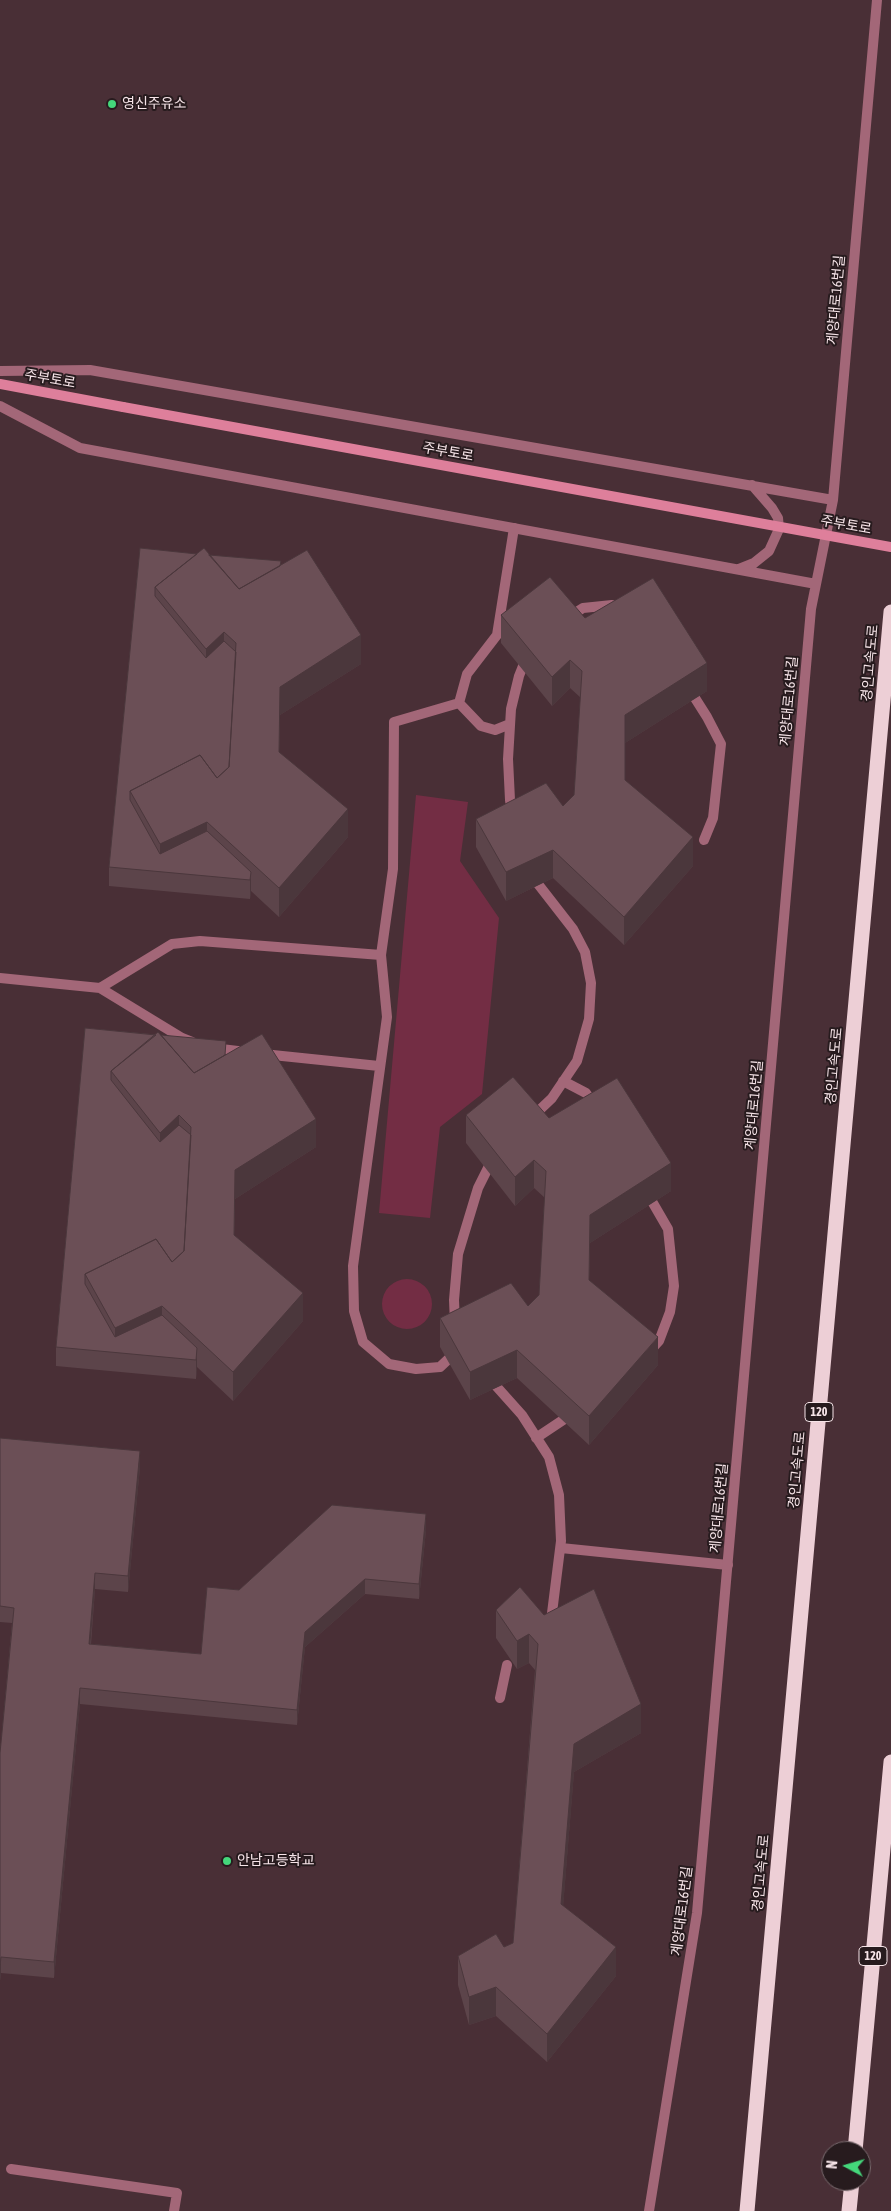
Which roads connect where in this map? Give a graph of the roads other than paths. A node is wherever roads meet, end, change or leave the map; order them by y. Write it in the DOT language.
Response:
graph roads {
  1 [pos="876,0"];
  2 [pos="0,371"];
  3 [pos="0,384"];
  4 [pos="0,406"];
  5 [pos="752,486"];
  6 [pos="833,500"];
  7 [pos="514,528"];
  8 [pos="891,547"];
  9 [pos="738,569"];
  10 [pos="816,584"];
  11 [pos="628,610"];
  12 [pos="891,612"];
  13 [pos="558,623"];
  14 [pos="522,646"];
  15 [pos="680,676"];
  16 [pos="459,702"];
  17 [pos="510,724"];
  18 [pos="514,826"];
  19 [pos="704,840"];
  20 [pos="528,868"];
  21 [pos="381,955"];
  22 [pos="0,978"];
  23 [pos="100,988"];
  24 [pos="379,1066"];
  25 [pos="563,1081"];
  26 [pos="600,1114"];
  27 [pos="525,1123"];
  28 [pos="498,1148"];
  29 [pos="639,1178"];
  30 [pos="639,1363"];
  31 [pos="484,1372"];
  32 [pos="576,1410"];
  33 [pos="536,1438"];
  34 [pos="561,1548"];
  35 [pos="728,1564"];
  36 [pos="552,1613"];
  37 [pos="507,1665"];
  38 [pos="500,1698"];
  39 [pos="891,1762"];
  40 [pos="856,2141"];
  41 [pos="11,2169"];
  42 [pos="851,2191"];
  43 [pos="174,2211"];
  44 [pos="649,2211"];
  45 [pos="747,2211"];
  46 [pos="849,2211"];
  1 -- 6 [label="street, 계양대로16번길"];
  2 -- 5 [label="street"];
  3 -- 8 [label="main road, 주부토로, bridge"];
  4 -- 7 [label="street"];
  5 -- 6 [label="street"];
  5 -- 9 [label="street"];
  6 -- 10 [label="street, 계양대로16번길"];
  7 -- 9 [label="street"];
  7 -- 16 [label="street"];
  9 -- 10 [label="street"];
  10 -- 35 [label="street, 계양대로16번길"];
  11 -- 13 [label="street"];
  12 -- 45 [label="highway, 경인고속도로 / 120"];
  14 -- 17 [label="street"];
  15 -- 19 [label="street"];
  16 -- 17 [label="street"];
  16 -- 21 [label="street"];
  17 -- 18 [label="street"];
  20 -- 25 [label="street"];
  21 -- 23 [label="street"];
  21 -- 24 [label="street"];
  22 -- 23 [label="street"];
  23 -- 24 [label="street"];
  24 -- 28 [label="street"];
  25 -- 26 [label="street"];
  25 -- 27 [label="street"];
  29 -- 30 [label="street"];
  31 -- 33 [label="street"];
  32 -- 33 [label="street"];
  33 -- 34 [label="street"];
  34 -- 35 [label="street"];
  34 -- 36 [label="street"];
  35 -- 44 [label="street, 계양대로16번길"];
  37 -- 38 [label="street"];
  39 -- 40 [label="highway, 120"];
  41 -- 43 [label="street"];
  42 -- 46 [label="highway"];
}
